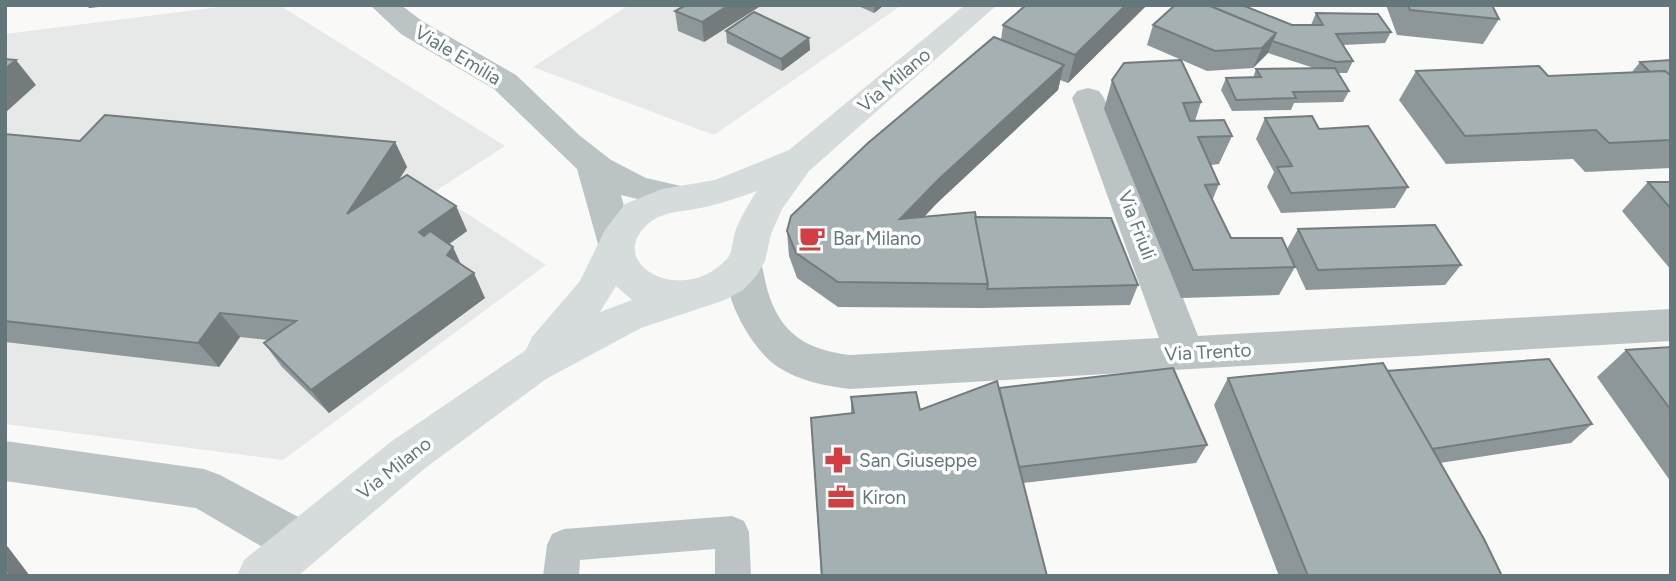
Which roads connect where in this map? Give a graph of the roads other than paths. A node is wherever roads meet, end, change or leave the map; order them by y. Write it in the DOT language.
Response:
graph roads {
  1 [pos="384,5"];
  2 [pos="983,5"];
  3 [pos="1088,98"];
  4 [pos="805,154"];
  5 [pos="592,164"];
  6 [pos="688,197"];
  7 [pos="616,244"];
  8 [pos="748,250"];
  9 [pos="688,296"];
  10 [pos="762,324"];
  11 [pos="1671,325"];
  12 [pos="1185,353"];
  13 [pos="531,367"];
  14 [pos="5,461"];
  15 [pos="300,543"];
  16 [pos="261,576"];
  17 [pos="561,576"];
  18 [pos="733,576"];
  1 -- 5 [label="street, Viale Emilia"];
  2 -- 4 [label="main road, Via Milano"];
  3 -- 12 [label="street, Via Friuli"];
  4 -- 6 [label="main road, Via Milano"];
  4 -- 8 [label="main road, Via Milano"];
  5 -- 6 [label="street, Viale Emilia"];
  5 -- 7 [label="street, Viale Emilia"];
  6 -- 7 [label="main road, Via Milano"];
  6 -- 8 [label="main road"];
  7 -- 9 [label="main road, Via Milano"];
  7 -- 13 [label="main road, Via Milano"];
  8 -- 9 [label="main road, Via Milano"];
  8 -- 10 [label="street, Via Trento"];
  9 -- 10 [label="street, Via Trento"];
  9 -- 13 [label="main road, Via Milano"];
  10 -- 12 [label="street, Via Trento"];
  11 -- 12 [label="street, Via Trento"];
  13 -- 15 [label="main road, Via Milano"];
  14 -- 15 [label="street"];
  15 -- 16 [label="main road, Via Milano"];
  17 -- 18 [label="lane"];
}
